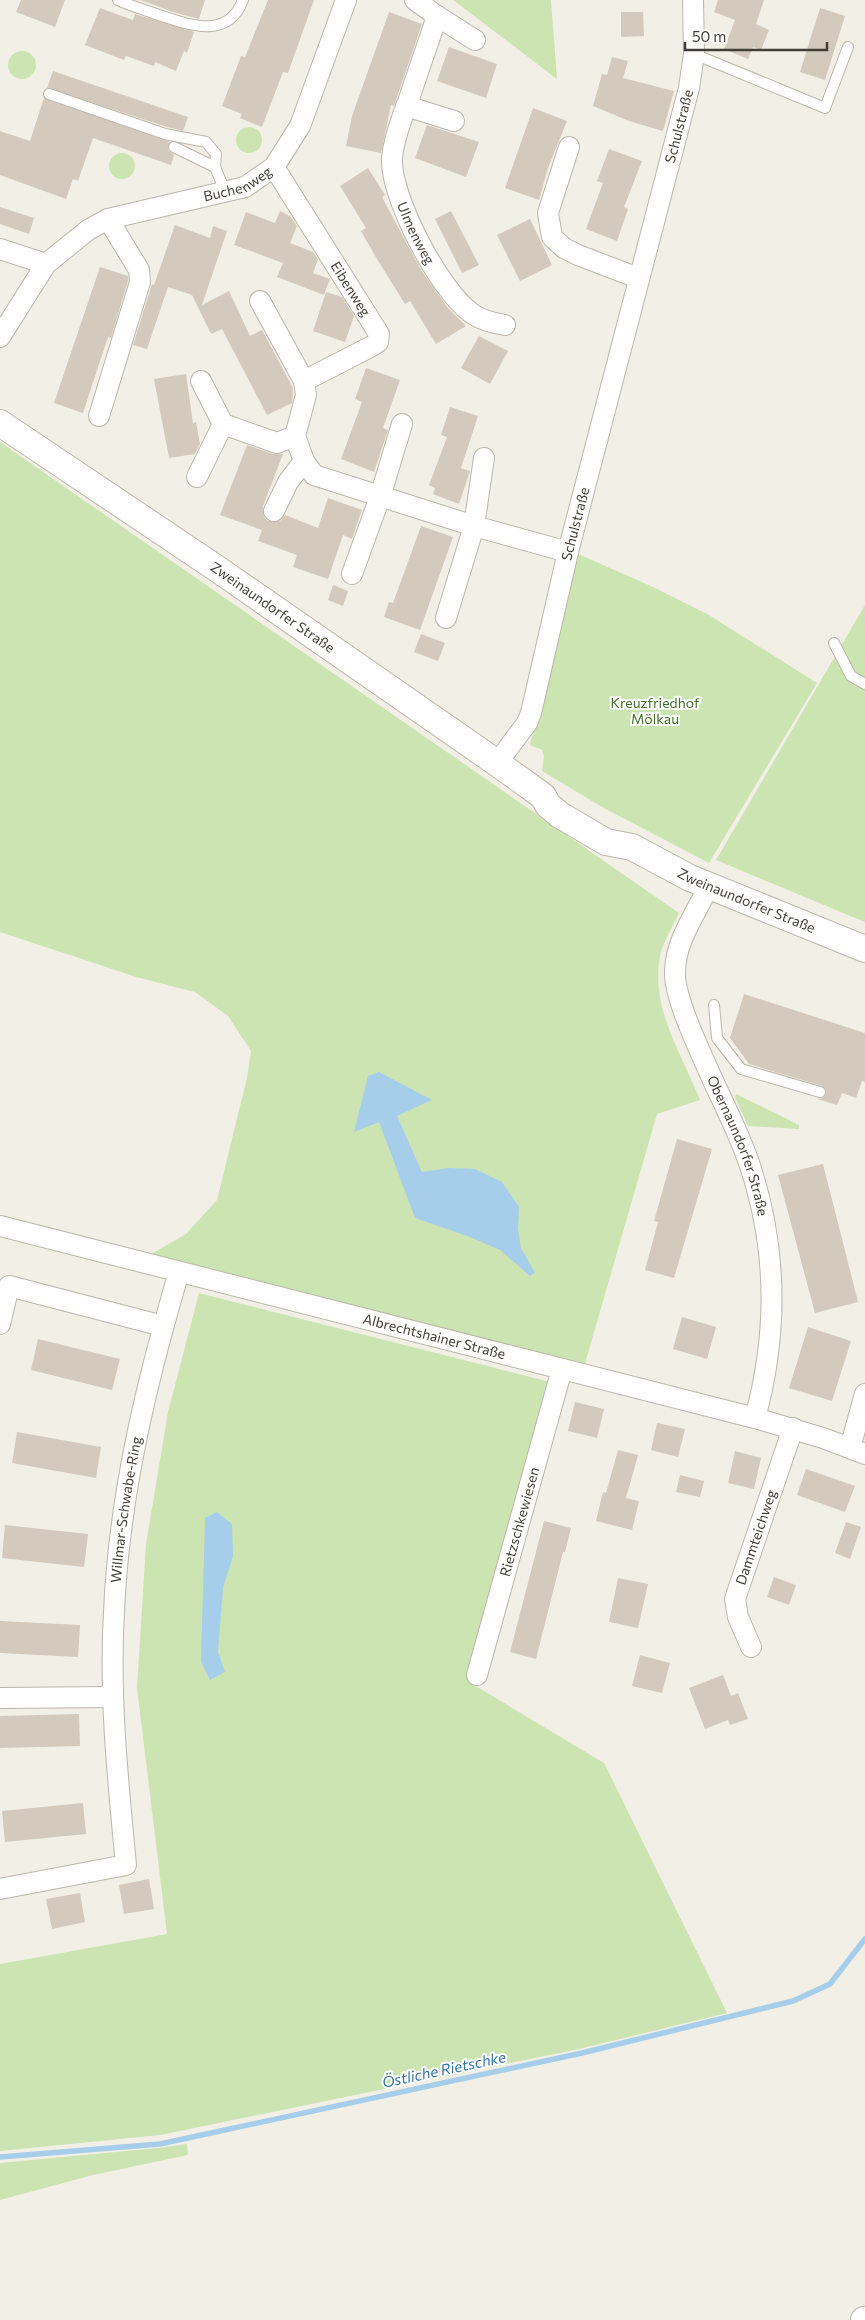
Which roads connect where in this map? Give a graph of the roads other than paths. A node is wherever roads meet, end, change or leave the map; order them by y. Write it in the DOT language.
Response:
graph roads {
  1 [pos="118,0"];
  2 [pos="243,0"];
  3 [pos="346,0"];
  4 [pos="415,0"];
  5 [pos="693,0"];
  6 [pos="437,16"];
  7 [pos="475,40"];
  8 [pos="848,47"];
  9 [pos="694,54"];
  10 [pos="49,94"];
  11 [pos="406,106"];
  12 [pos="454,121"];
  13 [pos="174,147"];
  14 [pos="569,147"];
  15 [pos="214,167"];
  16 [pos="274,167"];
  17 [pos="225,191"];
  18 [pos="108,219"];
  19 [pos="0,249"];
  20 [pos="46,264"];
  21 [pos="638,278"];
  22 [pos="260,301"];
  23 [pos="506,325"];
  24 [pos="0,337"];
  25 [pos="201,381"];
  26 [pos="304,381"];
  27 [pos="99,416"];
  28 [pos="0,423"];
  29 [pos="223,424"];
  30 [pos="402,424"];
  31 [pos="295,436"];
  32 [pos="484,458"];
  33 [pos="304,461"];
  34 [pos="198,477"];
  35 [pos="380,497"];
  36 [pos="274,511"];
  37 [pos="474,526"];
  38 [pos="568,552"];
  39 [pos="352,574"];
  40 [pos="446,618"];
  41 [pos="834,643"];
  42 [pos="865,684"];
  43 [pos="497,763"];
  44 [pos="710,886"];
  45 [pos="865,949"];
  46 [pos="714,1005"];
  47 [pos="820,1092"];
  48 [pos="0,1226"];
  49 [pos="179,1272"];
  50 [pos="0,1324"];
  51 [pos="163,1326"];
  52 [pos="562,1369"];
  53 [pos="865,1394"];
  54 [pos="754,1418"];
  55 [pos="793,1428"];
  56 [pos="858,1451"];
  57 [pos="751,1647"];
  58 [pos="477,1675"];
  59 [pos="113,1697"];
  60 [pos="0,1698"];
  61 [pos="0,1890"];
  1 -- 2 [label="lane"];
  3 -- 16 [label="street, Buchenweg"];
  4 -- 6 [label="street"];
  5 -- 9 [label="street, Schulstraße"];
  6 -- 7 [label="street"];
  6 -- 11 [label="street, Ulmenweg"];
  8 -- 9 [label="lane"];
  9 -- 21 [label="street, Schulstraße"];
  10 -- 15 [label="lane"];
  11 -- 12 [label="street"];
  11 -- 23 [label="street, Ulmenweg"];
  13 -- 15 [label="lane"];
  14 -- 21 [label="street"];
  15 -- 17 [label="lane"];
  16 -- 17 [label="street, Buchenweg"];
  16 -- 26 [label="street, Eibenweg"];
  17 -- 18 [label="street, Buchenweg"];
  18 -- 20 [label="street, Buchenweg"];
  18 -- 27 [label="street"];
  19 -- 20 [label="street"];
  20 -- 24 [label="street, Buchenweg"];
  21 -- 38 [label="street, Schulstraße"];
  22 -- 26 [label="street"];
  25 -- 29 [label="street"];
  26 -- 31 [label="street"];
  28 -- 43 [label="street, Zweinaundorfer Straße"];
  29 -- 31 [label="street"];
  29 -- 34 [label="street"];
  30 -- 35 [label="street"];
  31 -- 33 [label="street"];
  32 -- 37 [label="street"];
  33 -- 35 [label="street"];
  33 -- 36 [label="street"];
  35 -- 37 [label="street"];
  35 -- 39 [label="street"];
  37 -- 38 [label="street"];
  37 -- 40 [label="street"];
  38 -- 43 [label="street, Schulstraße"];
  41 -- 42 [label="lane"];
  43 -- 44 [label="street, Zweinaundorfer Straße"];
  44 -- 45 [label="street, Zweinaundorfer Straße"];
  44 -- 54 [label="street, Obernaundorfer Straße"];
  46 -- 47 [label="lane"];
  48 -- 49 [label="street, Albrechtshainer Straße"];
  49 -- 51 [label="street, Willmar-Schwabe-Ring"];
  49 -- 52 [label="street, Albrechtshainer Straße"];
  50 -- 51 [label="street"];
  51 -- 59 [label="street, Willmar-Schwabe-Ring"];
  52 -- 54 [label="street, Albrechtshainer Straße"];
  52 -- 58 [label="street, Rietzschkewiesen"];
  53 -- 56 [label="street"];
  54 -- 55 [label="street, Albrechtshainer Straße"];
  55 -- 56 [label="street, Albrechtshainer Straße"];
  55 -- 57 [label="street, Dammteichweg"];
  59 -- 60 [label="street"];
  59 -- 61 [label="street, Willmar-Schwabe-Ring"];
}
